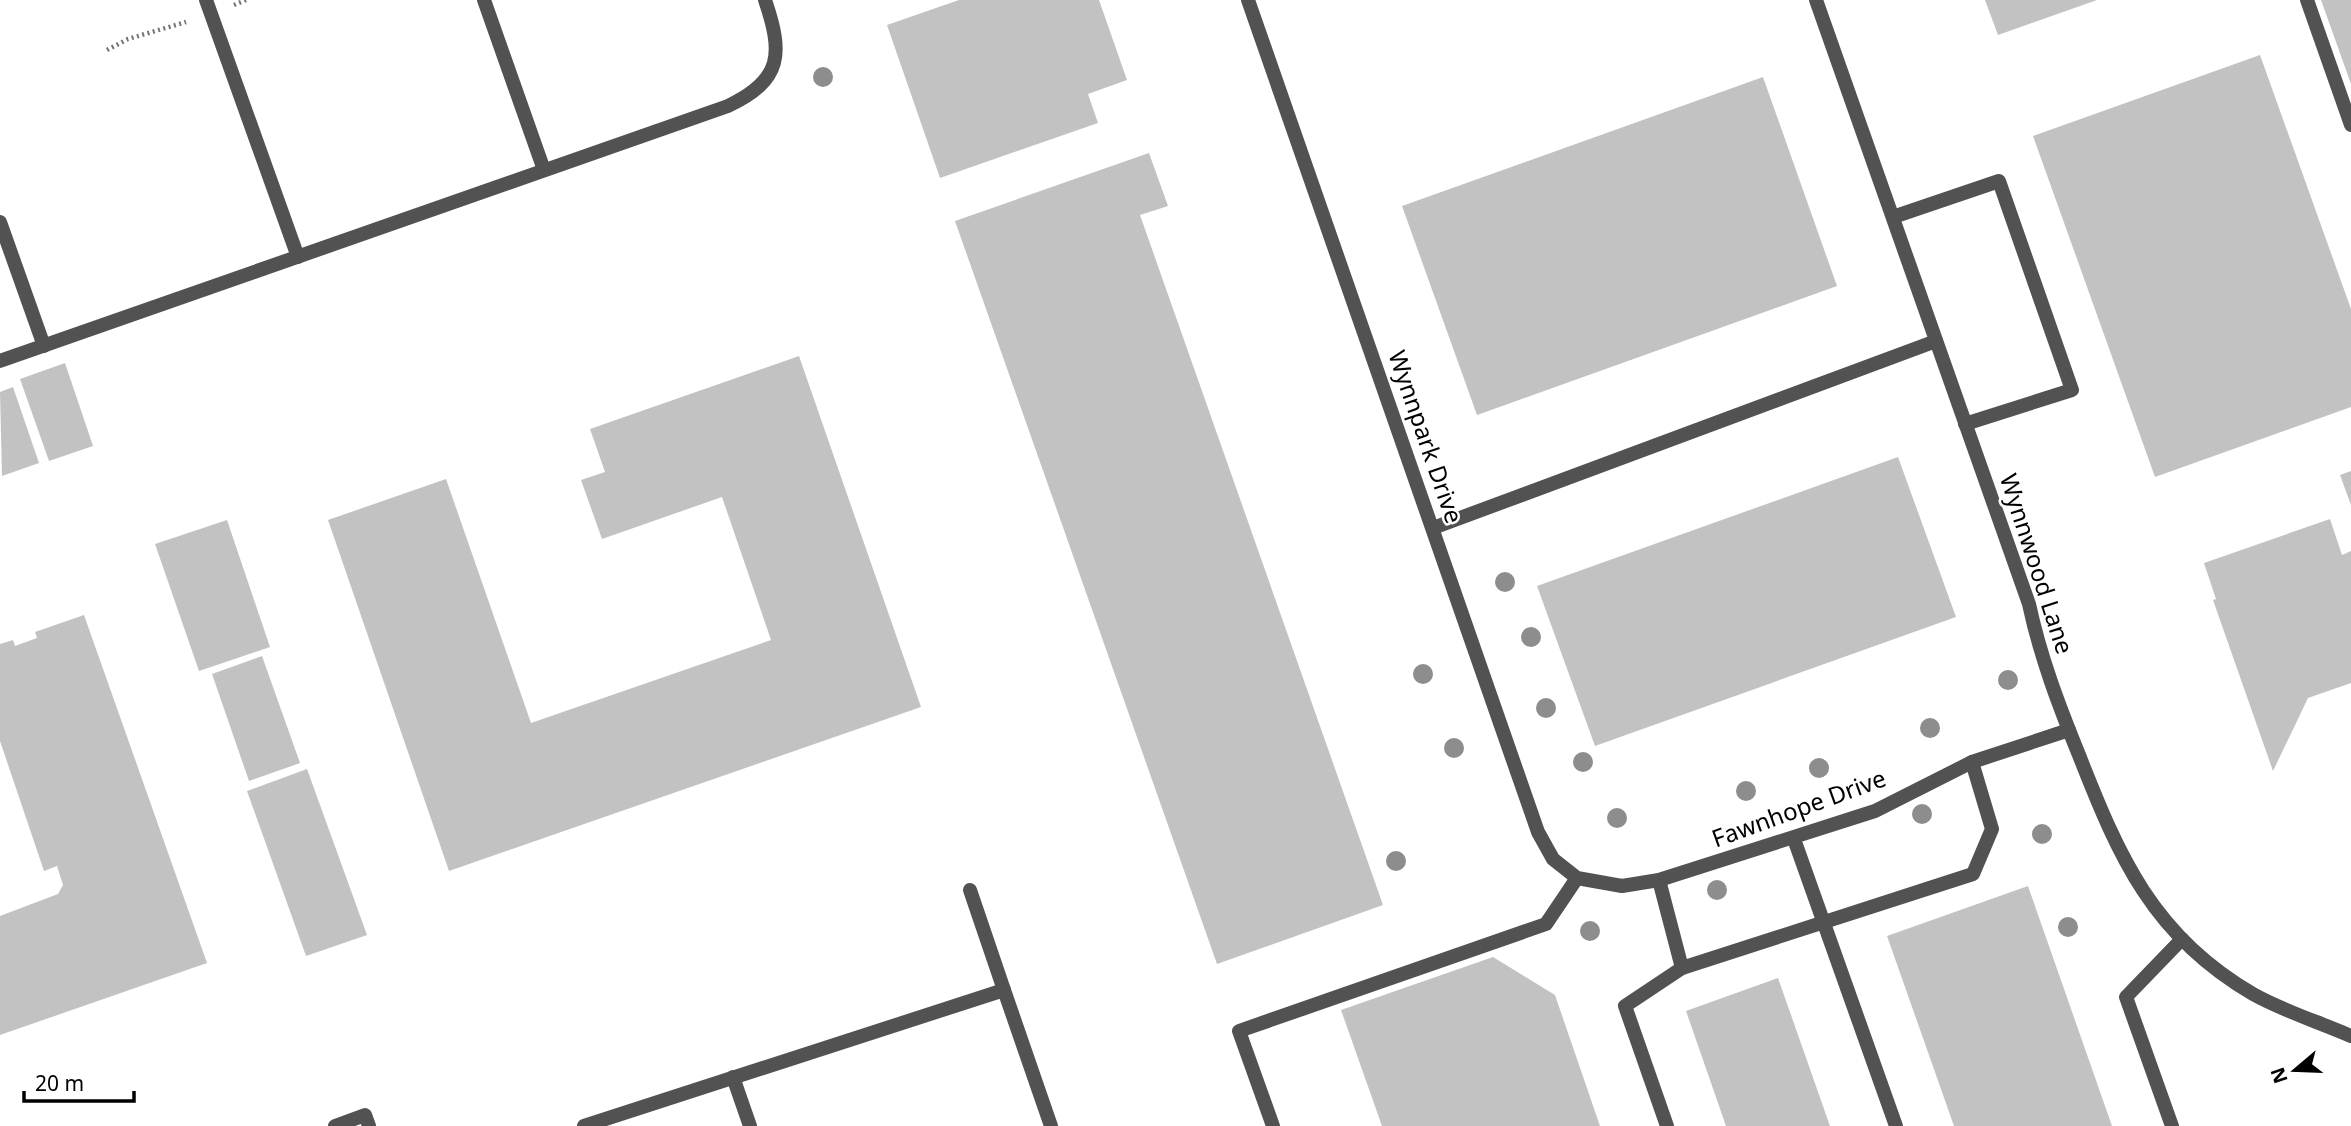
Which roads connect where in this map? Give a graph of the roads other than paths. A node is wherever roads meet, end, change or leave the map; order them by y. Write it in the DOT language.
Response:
graph roads {
  1 [pos="206,0"];
  2 [pos="484,0"];
  3 [pos="765,0"];
  4 [pos="1248,0"];
  5 [pos="1816,0"];
  6 [pos="2307,0"];
  7 [pos="2351,125"];
  8 [pos="544,170"];
  9 [pos="1893,217"];
  10 [pos="0,222"];
  11 [pos="298,257"];
  12 [pos="1936,341"];
  13 [pos="44,346"];
  14 [pos="0,361"];
  15 [pos="1965,424"];
  16 [pos="1433,527"];
  17 [pos="2069,730"];
  18 [pos="1972,762"];
  19 [pos="1794,839"];
  20 [pos="1577,878"];
  21 [pos="1660,880"];
  22 [pos="970,890"];
  23 [pos="1824,924"];
  24 [pos="2182,939"];
  25 [pos="1682,968"];
  26 [pos="1004,990"];
  27 [pos="2351,1036"];
  28 [pos="733,1077"];
  29 [pos="335,1126"];
  30 [pos="369,1126"];
  31 [pos="584,1126"];
  32 [pos="750,1126"];
  33 [pos="1051,1126"];
  34 [pos="1273,1126"];
  35 [pos="1667,1126"];
  36 [pos="1896,1126"];
  37 [pos="2172,1126"];
  1 -- 11 [label="street"];
  2 -- 8 [label="street"];
  3 -- 8 [label="street"];
  4 -- 16 [label="street, Wynnpark Drive"];
  5 -- 9 [label="street, Wynnwood Lane"];
  6 -- 7 [label="street"];
  8 -- 11 [label="street"];
  9 -- 12 [label="street, Wynnwood Lane"];
  9 -- 15 [label="street"];
  10 -- 13 [label="street"];
  11 -- 13 [label="street"];
  12 -- 15 [label="street, Wynnwood Lane"];
  12 -- 16 [label="street"];
  13 -- 14 [label="street"];
  15 -- 17 [label="street, Wynnwood Lane"];
  16 -- 20 [label="street, Wynnpark Drive"];
  17 -- 18 [label="street, Fawnhope Drive"];
  17 -- 24 [label="street, Wynnwood Lane"];
  18 -- 19 [label="street, Fawnhope Drive"];
  18 -- 23 [label="street"];
  19 -- 21 [label="street, Fawnhope Drive"];
  19 -- 23 [label="street"];
  20 -- 21 [label="street, Fawnhope Drive"];
  20 -- 34 [label="street"];
  21 -- 25 [label="street"];
  22 -- 26 [label="street"];
  23 -- 25 [label="street"];
  23 -- 36 [label="street"];
  24 -- 27 [label="street, Wynnwood Lane"];
  24 -- 37 [label="street"];
  25 -- 35 [label="street"];
  26 -- 28 [label="street"];
  26 -- 33 [label="street"];
  28 -- 31 [label="street"];
  28 -- 32 [label="street"];
  29 -- 30 [label="street"];
}
